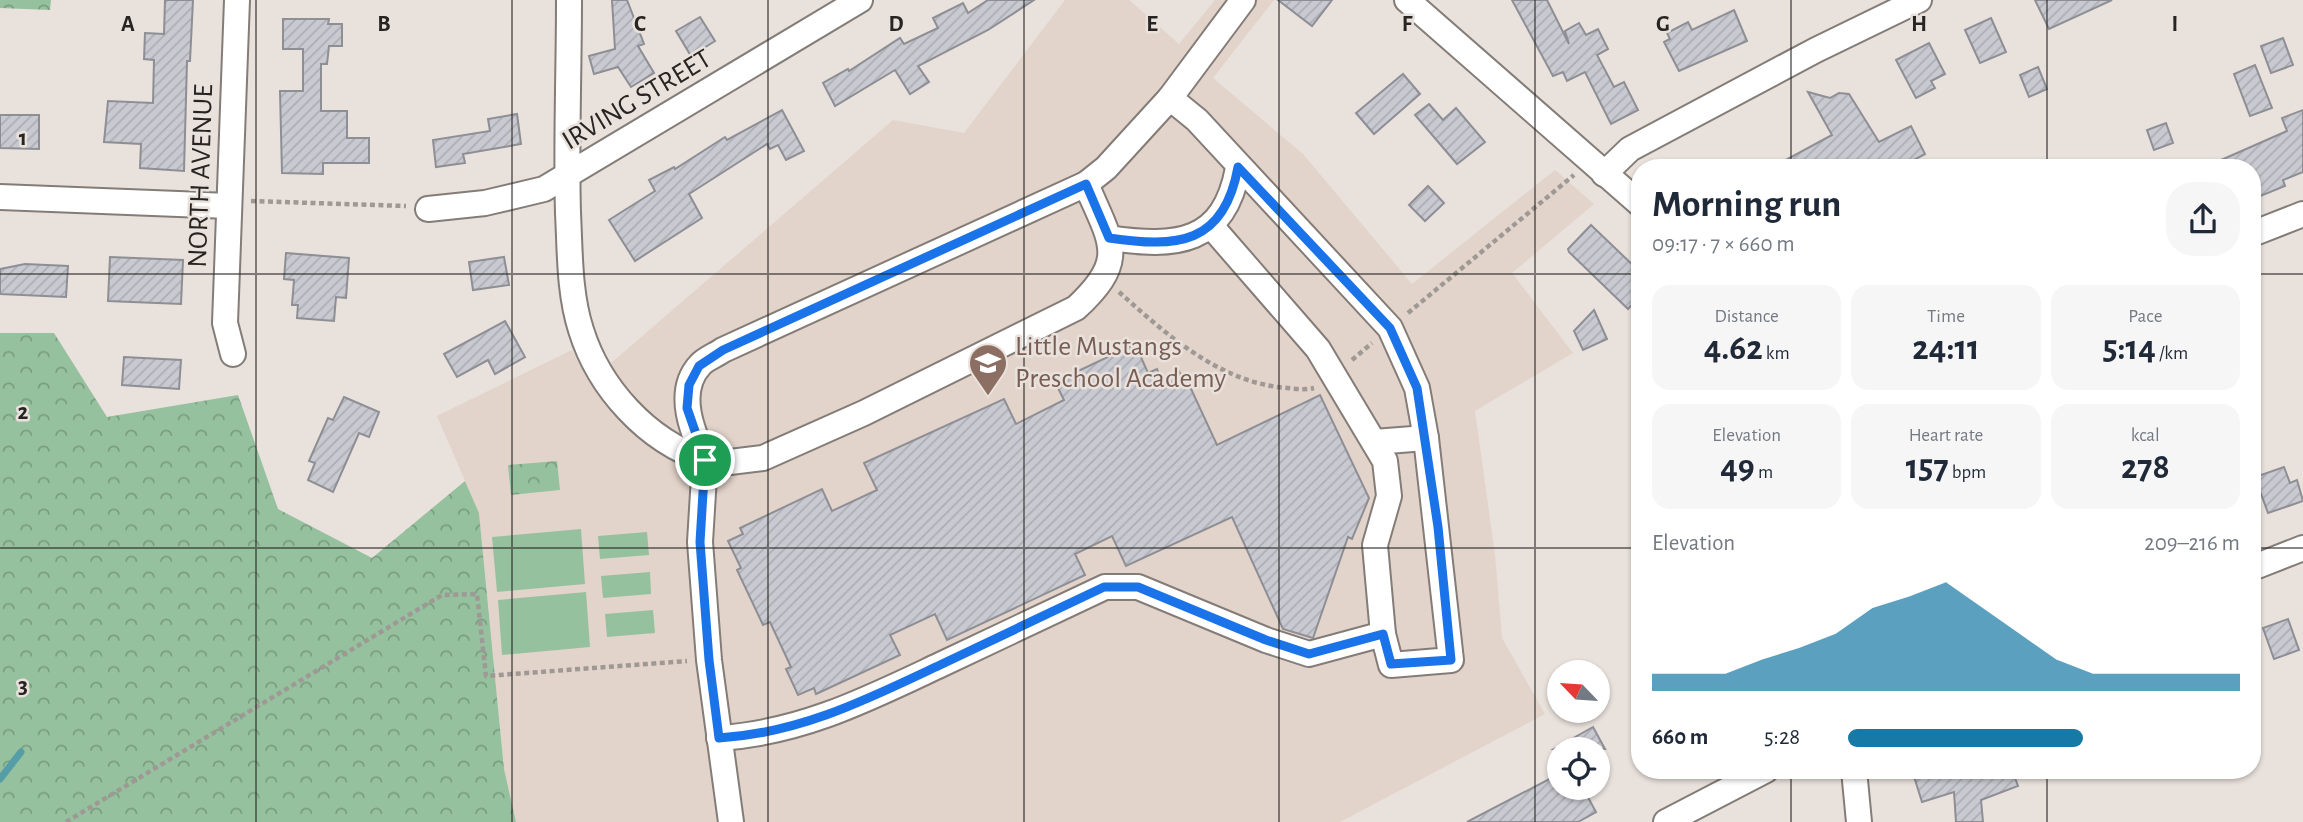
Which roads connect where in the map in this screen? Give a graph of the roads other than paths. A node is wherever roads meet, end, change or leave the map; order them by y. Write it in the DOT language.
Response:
graph roads {
  1 [pos="237,0"];
  2 [pos="569,0"];
  3 [pos="860,0"];
  4 [pos="1244,0"];
  5 [pos="1407,0"];
  6 [pos="1919,0"];
  7 [pos="1170,98"];
  8 [pos="1238,167"];
  9 [pos="1604,174"];
  10 [pos="567,176"];
  11 [pos="1086,184"];
  12 [pos="1631,196"];
  13 [pos="0,197"];
  14 [pos="229,206"];
  15 [pos="428,209"];
  16 [pos="2303,214"];
  17 [pos="1212,227"];
  18 [pos="2261,230"];
  19 [pos="1109,238"];
  20 [pos="233,354"];
  21 [pos="1426,438"];
  22 [pos="1374,442"];
  23 [pos="705,460"];
  24 [pos="2303,548"];
  25 [pos="2261,564"];
  26 [pos="1383,634"];
  27 [pos="719,738"];
  28 [pos="1749,779"];
  29 [pos="1855,779"];
  30 [pos="731,822"];
  31 [pos="1666,822"];
  32 [pos="1859,822"];
  1 -- 14 [label="street, NORTH AVENUE"];
  2 -- 10 [label="street"];
  3 -- 10 [label="street, IRVING STREET"];
  4 -- 7 [label="street"];
  5 -- 9 [label="street"];
  6 -- 9 [label="street"];
  7 -- 8 [label="street"];
  7 -- 11 [label="street"];
  8 -- 17 [label="street"];
  8 -- 21 [label="street"];
  9 -- 12 [label="street"];
  10 -- 15 [label="street, IRVING STREET"];
  10 -- 23 [label="street"];
  11 -- 19 [label="street"];
  11 -- 23 [label="street"];
  13 -- 14 [label="street"];
  14 -- 20 [label="street, NORTH AVENUE"];
  16 -- 18 [label="street"];
  17 -- 19 [label="street"];
  17 -- 22 [label="street"];
  19 -- 23 [label="street"];
  21 -- 22 [label="street"];
  21 -- 26 [label="street"];
  22 -- 26 [label="street"];
  23 -- 27 [label="street"];
  24 -- 25 [label="street"];
  26 -- 27 [label="street"];
  27 -- 30 [label="street"];
  28 -- 31 [label="street"];
  29 -- 32 [label="street"];
}
